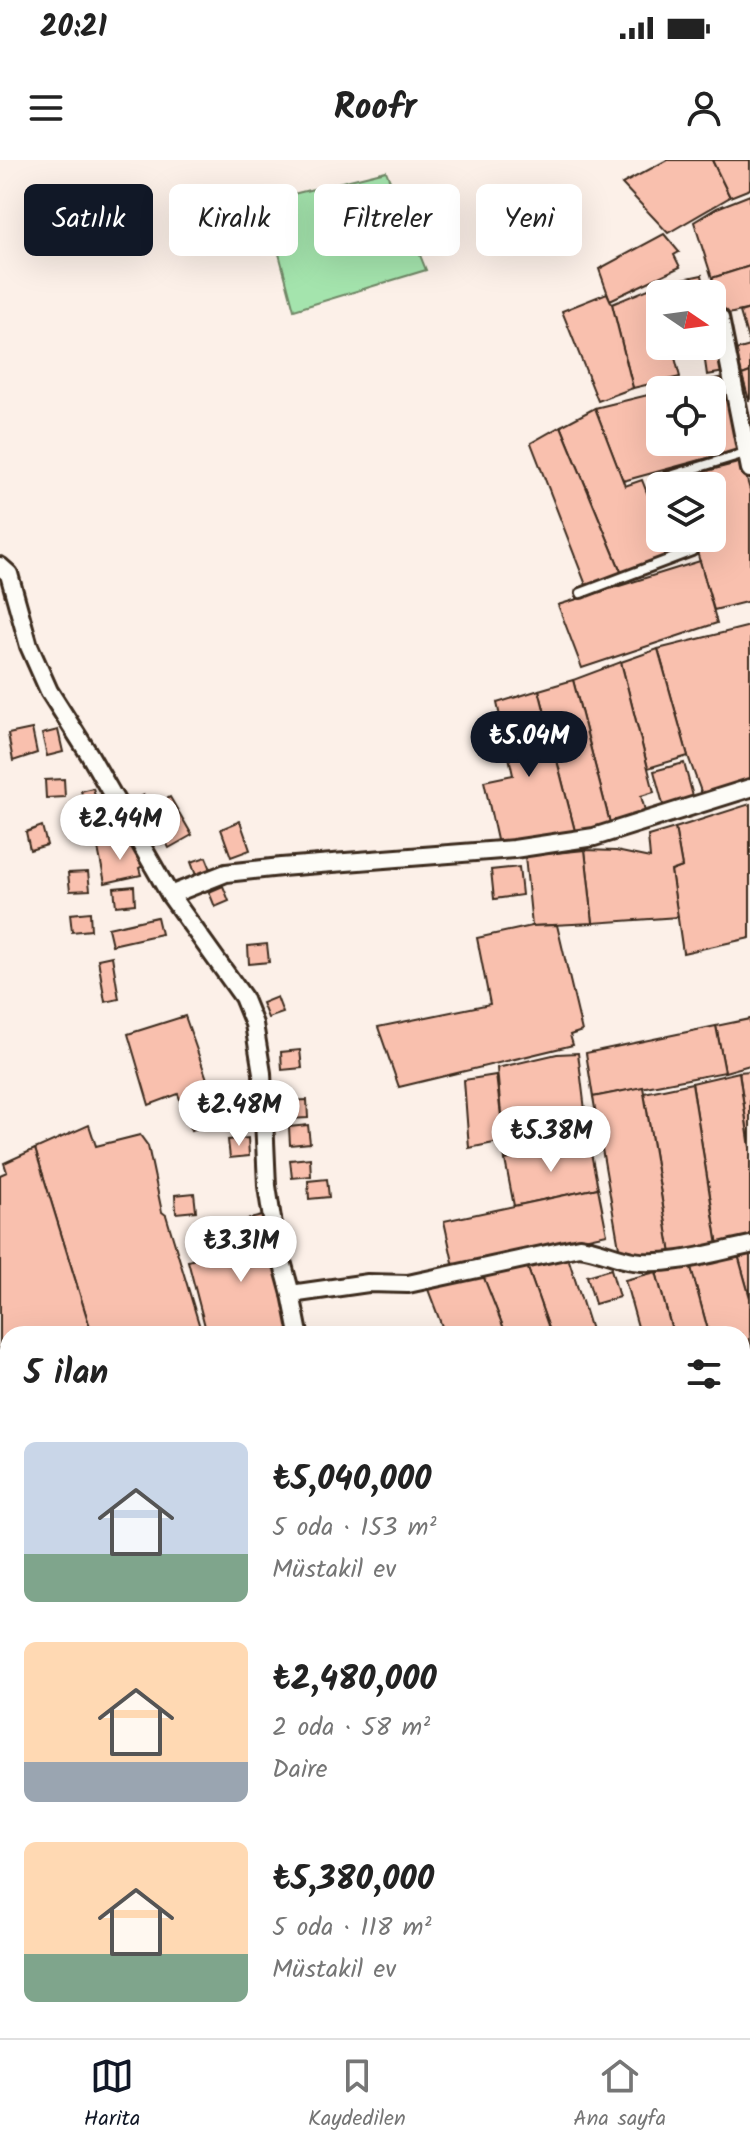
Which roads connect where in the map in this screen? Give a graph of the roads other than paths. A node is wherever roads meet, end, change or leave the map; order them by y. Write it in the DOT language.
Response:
graph roads {
  1 [pos="726,349"];
  2 [pos="748,461"];
  3 [pos="692,472"];
  4 [pos="689,552"];
  5 [pos="0,566"];
  6 [pos="581,593"];
  7 [pos="750,788"];
  8 [pos="170,895"];
  9 [pos="750,1245"];
  10 [pos="291,1294"];
  11 [pos="297,1326"];
  1 -- 2 [label="street"];
  2 -- 3 [label="lane"];
  4 -- 6 [label="lane"];
  5 -- 8 [label="street"];
  7 -- 8 [label="street"];
  8 -- 10 [label="street"];
  9 -- 10 [label="street"];
  10 -- 11 [label="street"];
}
